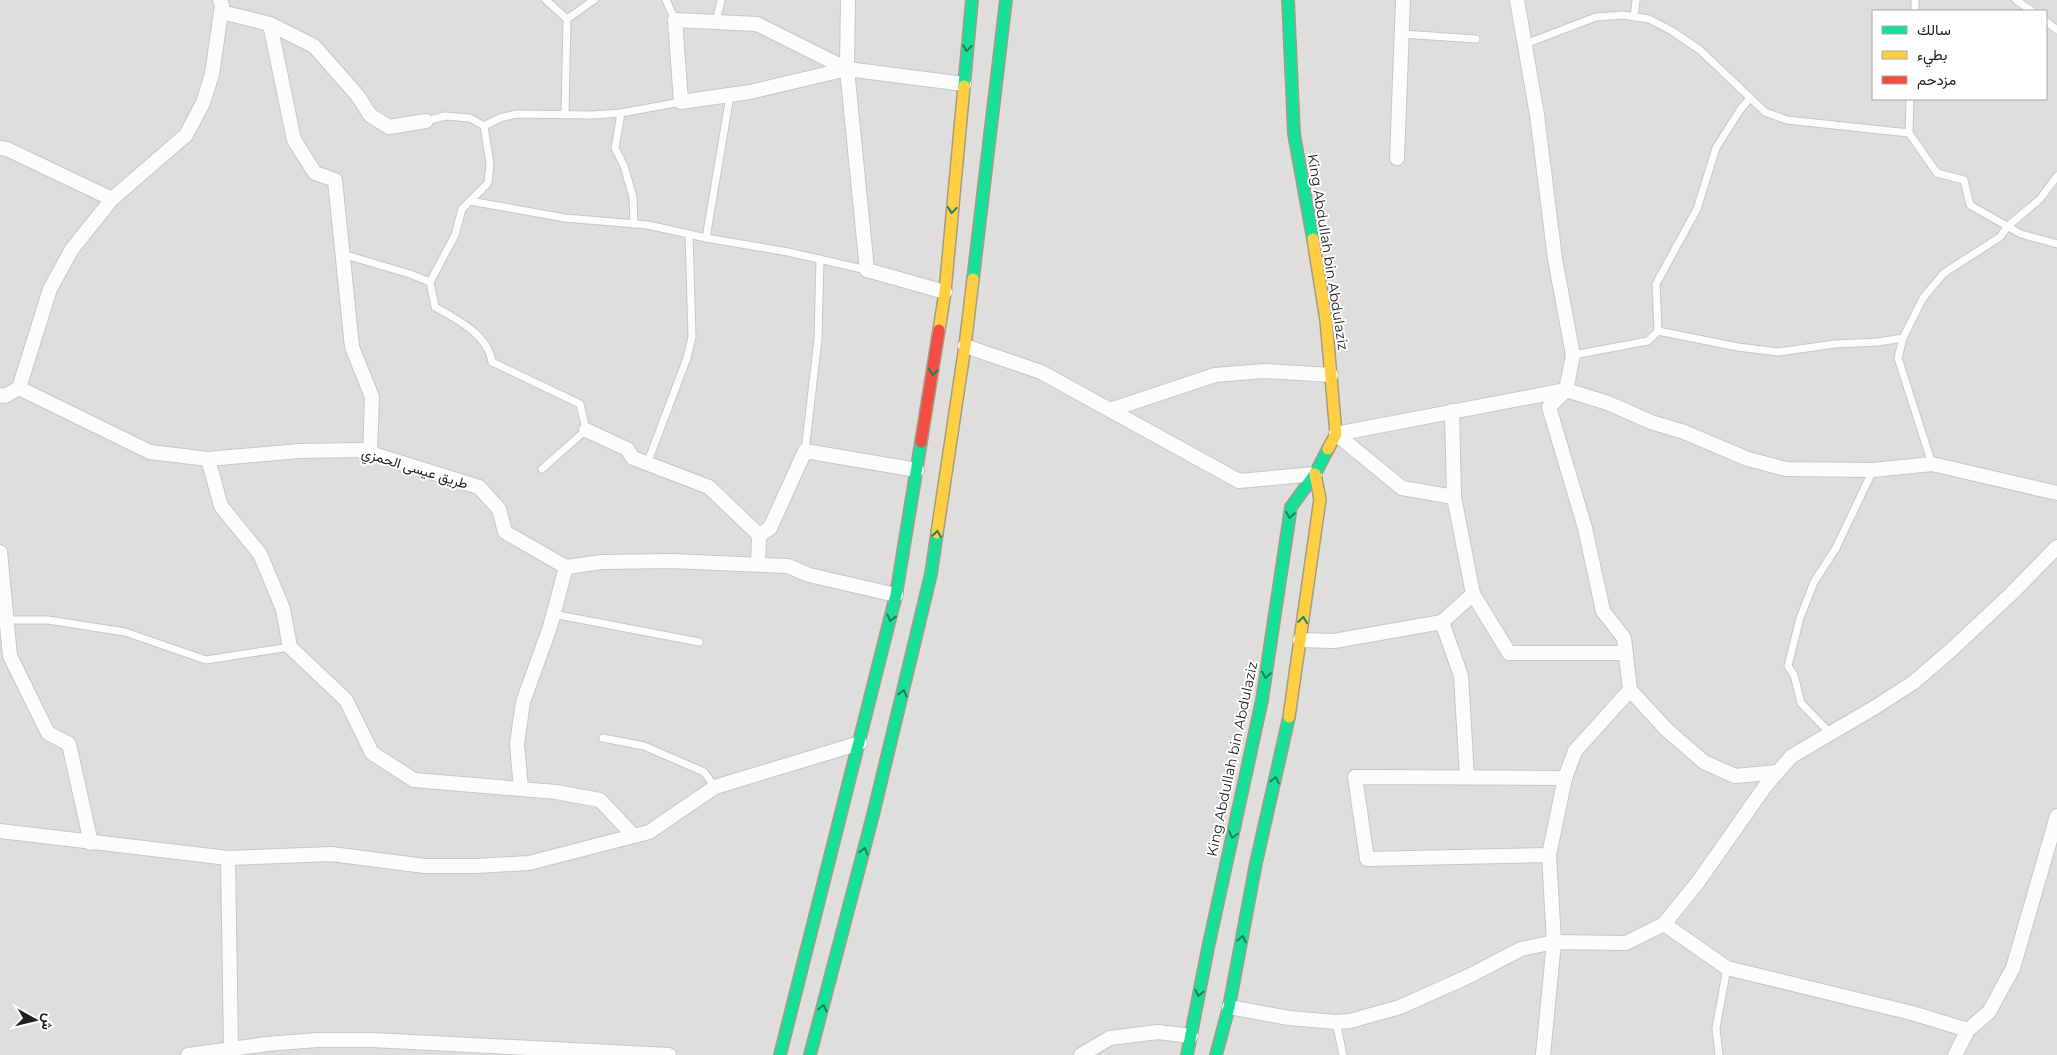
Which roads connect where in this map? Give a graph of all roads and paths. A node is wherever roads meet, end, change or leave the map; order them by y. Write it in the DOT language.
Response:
graph roads {
  1 [pos="546,0"];
  2 [pos="594,0"];
  3 [pos="666,0"];
  4 [pos="721,0"];
  5 [pos="848,0"];
  6 [pos="972,0"];
  7 [pos="1006,0"];
  8 [pos="1275,0"];
  9 [pos="1288,0"];
  10 [pos="1403,0"];
  11 [pos="1518,0"];
  12 [pos="1636,0"];
  13 [pos="2016,0"];
  14 [pos="220,6"];
  15 [pos="2031,10"];
  16 [pos="1634,17"];
  17 [pos="566,19"];
  18 [pos="675,20"];
  19 [pos="716,22"];
  20 [pos="2047,22"];
  21 [pos="270,24"];
  22 [pos="1288,30"];
  23 [pos="2057,30"];
  24 [pos="1402,34"];
  25 [pos="1476,39"];
  26 [pos="1525,44"];
  27 [pos="847,69"];
  28 [pos="964,84"];
  29 [pos="730,96"];
  30 [pos="1750,98"];
  31 [pos="1910,100"];
  32 [pos="681,102"];
  33 [pos="621,113"];
  34 [pos="565,115"];
  35 [pos="426,121"];
  36 [pos="484,126"];
  37 [pos="1909,133"];
  38 [pos="0,148"];
  39 [pos="1397,158"];
  40 [pos="2057,176"];
  41 [pos="112,199"];
  42 [pos="470,201"];
  43 [pos="634,224"];
  44 [pos="2008,226"];
  45 [pos="689,234"];
  46 [pos="706,238"];
  47 [pos="2057,244"];
  48 [pos="342,254"];
  49 [pos="820,259"];
  50 [pos="867,270"];
  51 [pos="430,282"];
  52 [pos="945,292"];
  53 [pos="1658,331"];
  54 [pos="1903,338"];
  55 [pos="951,345"];
  56 [pos="1573,355"];
  57 [pos="1331,375"];
  58 [pos="19,388"];
  59 [pos="1566,390"];
  60 [pos="0,395"];
  61 [pos="1110,410"];
  62 [pos="1452,412"];
  63 [pos="586,430"];
  64 [pos="1336,434"];
  65 [pos="805,451"];
  66 [pos="370,454"];
  67 [pos="208,459"];
  68 [pos="647,464"];
  69 [pos="1932,464"];
  70 [pos="542,469"];
  71 [pos="917,470"];
  72 [pos="1873,470"];
  73 [pos="1315,474"];
  74 [pos="2057,493"];
  75 [pos="1454,497"];
  76 [pos="759,534"];
  77 [pos="2057,547"];
  78 [pos="0,552"];
  79 [pos="758,564"];
  80 [pos="566,567"];
  81 [pos="1473,594"];
  82 [pos="896,595"];
  83 [pos="553,614"];
  84 [pos="4,617"];
  85 [pos="1442,622"];
  86 [pos="1300,640"];
  87 [pos="699,642"];
  88 [pos="290,647"];
  89 [pos="1626,653"];
  90 [pos="1630,690"];
  91 [pos="1830,733"];
  92 [pos="603,738"];
  93 [pos="860,743"];
  94 [pos="1778,772"];
  95 [pos="1467,777"];
  96 [pos="1565,778"];
  97 [pos="715,787"];
  98 [pos="521,789"];
  99 [pos="2057,816"];
  100 [pos="0,831"];
  101 [pos="633,835"];
  102 [pos="91,843"];
  103 [pos="1549,855"];
  104 [pos="228,858"];
  105 [pos="1664,924"];
  106 [pos="1554,942"];
  107 [pos="1727,968"];
  108 [pos="1229,1007"];
  109 [pos="1336,1022"];
  110 [pos="1968,1030"];
  111 [pos="1191,1036"];
  112 [pos="231,1050"];
  113 [pos="252,1051"];
  114 [pos="188,1055"];
  115 [pos="669,1055"];
  116 [pos="780,1055"];
  117 [pos="810,1055"];
  118 [pos="1081,1055"];
  119 [pos="1187,1055"];
  120 [pos="1216,1055"];
  121 [pos="1343,1055"];
  122 [pos="1543,1055"];
  123 [pos="1719,1055"];
  124 [pos="1955,1055"];
  1 -- 17 [label="lane"];
  2 -- 17 [label="lane"];
  3 -- 18 [label="lane"];
  4 -- 19 [label="lane"];
  5 -- 27 [label="street"];
  6 -- 28 [label="main road, one-way"];
  7 -- 55 [label="main road"];
  8 -- 22 [label="main road, King Abdullah bin Abdulaziz"];
  9 -- 22 [label="main road, King Abdullah bin Abdulaziz"];
  10 -- 24 [label="street"];
  11 -- 26 [label="street"];
  12 -- 16 [label="lane"];
  13 -- 15 [label="lane"];
  14 -- 21 [label="street"];
  14 -- 41 [label="street"];
  16 -- 26 [label="lane"];
  16 -- 30 [label="lane"];
  17 -- 34 [label="lane"];
  18 -- 19 [label="street"];
  18 -- 32 [label="street"];
  19 -- 27 [label="street"];
  20 -- 23 [label="lane"];
  21 -- 35 [label="street"];
  21 -- 48 [label="street"];
  22 -- 57 [label="main road, King Abdullah bin Abdulaziz"];
  24 -- 25 [label="lane"];
  24 -- 39 [label="street"];
  26 -- 56 [label="street"];
  27 -- 28 [label="street"];
  27 -- 29 [label="street"];
  27 -- 50 [label="street"];
  28 -- 52 [label="main road, one-way"];
  29 -- 32 [label="street"];
  29 -- 46 [label="lane"];
  30 -- 37 [label="lane"];
  30 -- 53 [label="lane"];
  31 -- 37 [label="lane"];
  32 -- 33 [label="lane"];
  33 -- 34 [label="lane"];
  33 -- 43 [label="lane"];
  34 -- 36 [label="lane"];
  35 -- 36 [label="lane"];
  36 -- 42 [label="lane"];
  37 -- 44 [label="lane"];
  38 -- 41 [label="street"];
  40 -- 44 [label="lane"];
  41 -- 58 [label="street"];
  42 -- 43 [label="lane"];
  42 -- 51 [label="lane"];
  43 -- 45 [label="lane"];
  44 -- 47 [label="lane"];
  44 -- 54 [label="lane"];
  45 -- 46 [label="lane"];
  45 -- 68 [label="lane"];
  46 -- 49 [label="lane"];
  48 -- 51 [label="lane"];
  48 -- 66 [label="street"];
  49 -- 50 [label="lane"];
  49 -- 65 [label="lane"];
  50 -- 52 [label="street"];
  51 -- 63 [label="lane"];
  52 -- 55 [label="main road"];
  53 -- 54 [label="lane"];
  53 -- 56 [label="lane"];
  54 -- 69 [label="lane"];
  55 -- 61 [label="street"];
  55 -- 71 [label="main road, one-way"];
  117 -- 55 [label="main road, one-way"];
  56 -- 59 [label="street"];
  57 -- 61 [label="street"];
  57 -- 64 [label="main road, King Abdullah bin Abdulaziz"];
  58 -- 60 [label="street"];
  58 -- 67 [label="street, طريق عيسى الحمزي"];
  59 -- 62 [label="street"];
  59 -- 72 [label="street"];
  59 -- 89 [label="street"];
  61 -- 73 [label="street"];
  62 -- 64 [label="street"];
  62 -- 75 [label="street"];
  63 -- 68 [label="street"];
  63 -- 70 [label="lane"];
  64 -- 73 [label="main road, King Abdullah bin Abdulaziz"];
  64 -- 75 [label="street"];
  65 -- 71 [label="street"];
  65 -- 76 [label="street"];
  66 -- 67 [label="street, طريق عيسى الحمزي"];
  66 -- 80 [label="street, طريق عيسى الحمزي"];
  67 -- 88 [label="street"];
  68 -- 76 [label="street"];
  69 -- 72 [label="street"];
  69 -- 74 [label="street"];
  71 -- 82 [label="main road"];
  72 -- 91 [label="lane"];
  86 -- 73 [label="main road, one-way"];
  73 -- 111 [label="main road, King Abdullah bin Abdulaziz, one-way"];
  75 -- 81 [label="street"];
  76 -- 79 [label="street"];
  77 -- 91 [label="street"];
  78 -- 84 [label="street"];
  79 -- 80 [label="street"];
  79 -- 82 [label="street"];
  80 -- 83 [label="street"];
  81 -- 85 [label="street"];
  81 -- 89 [label="street"];
  82 -- 93 [label="main road, one-way"];
  83 -- 87 [label="lane"];
  83 -- 98 [label="street"];
  84 -- 88 [label="lane"];
  84 -- 102 [label="street"];
  85 -- 86 [label="street"];
  85 -- 95 [label="street"];
  108 -- 86 [label="main road, one-way"];
  88 -- 98 [label="street"];
  89 -- 90 [label="street"];
  90 -- 94 [label="street"];
  90 -- 96 [label="street"];
  91 -- 94 [label="street"];
  92 -- 97 [label="lane"];
  93 -- 97 [label="street"];
  93 -- 116 [label="main road"];
  94 -- 105 [label="street"];
  95 -- 96 [label="street"];
  95 -- 103 [label="street"];
  96 -- 103 [label="street"];
  97 -- 101 [label="street"];
  98 -- 101 [label="street"];
  99 -- 110 [label="street"];
  100 -- 102 [label="street"];
  101 -- 104 [label="street"];
  102 -- 104 [label="street"];
  103 -- 106 [label="street"];
  104 -- 112 [label="street"];
  105 -- 106 [label="street"];
  105 -- 107 [label="street"];
  106 -- 109 [label="street"];
  106 -- 122 [label="street"];
  107 -- 110 [label="street"];
  107 -- 123 [label="lane"];
  108 -- 109 [label="street"];
  108 -- 120 [label="main road"];
  109 -- 121 [label="lane"];
  110 -- 124 [label="street"];
  111 -- 118 [label="street"];
  111 -- 119 [label="main road, King Abdullah bin Abdulaziz"];
  112 -- 113 [label="street"];
  112 -- 114 [label="street"];
  113 -- 115 [label="street"];
}
